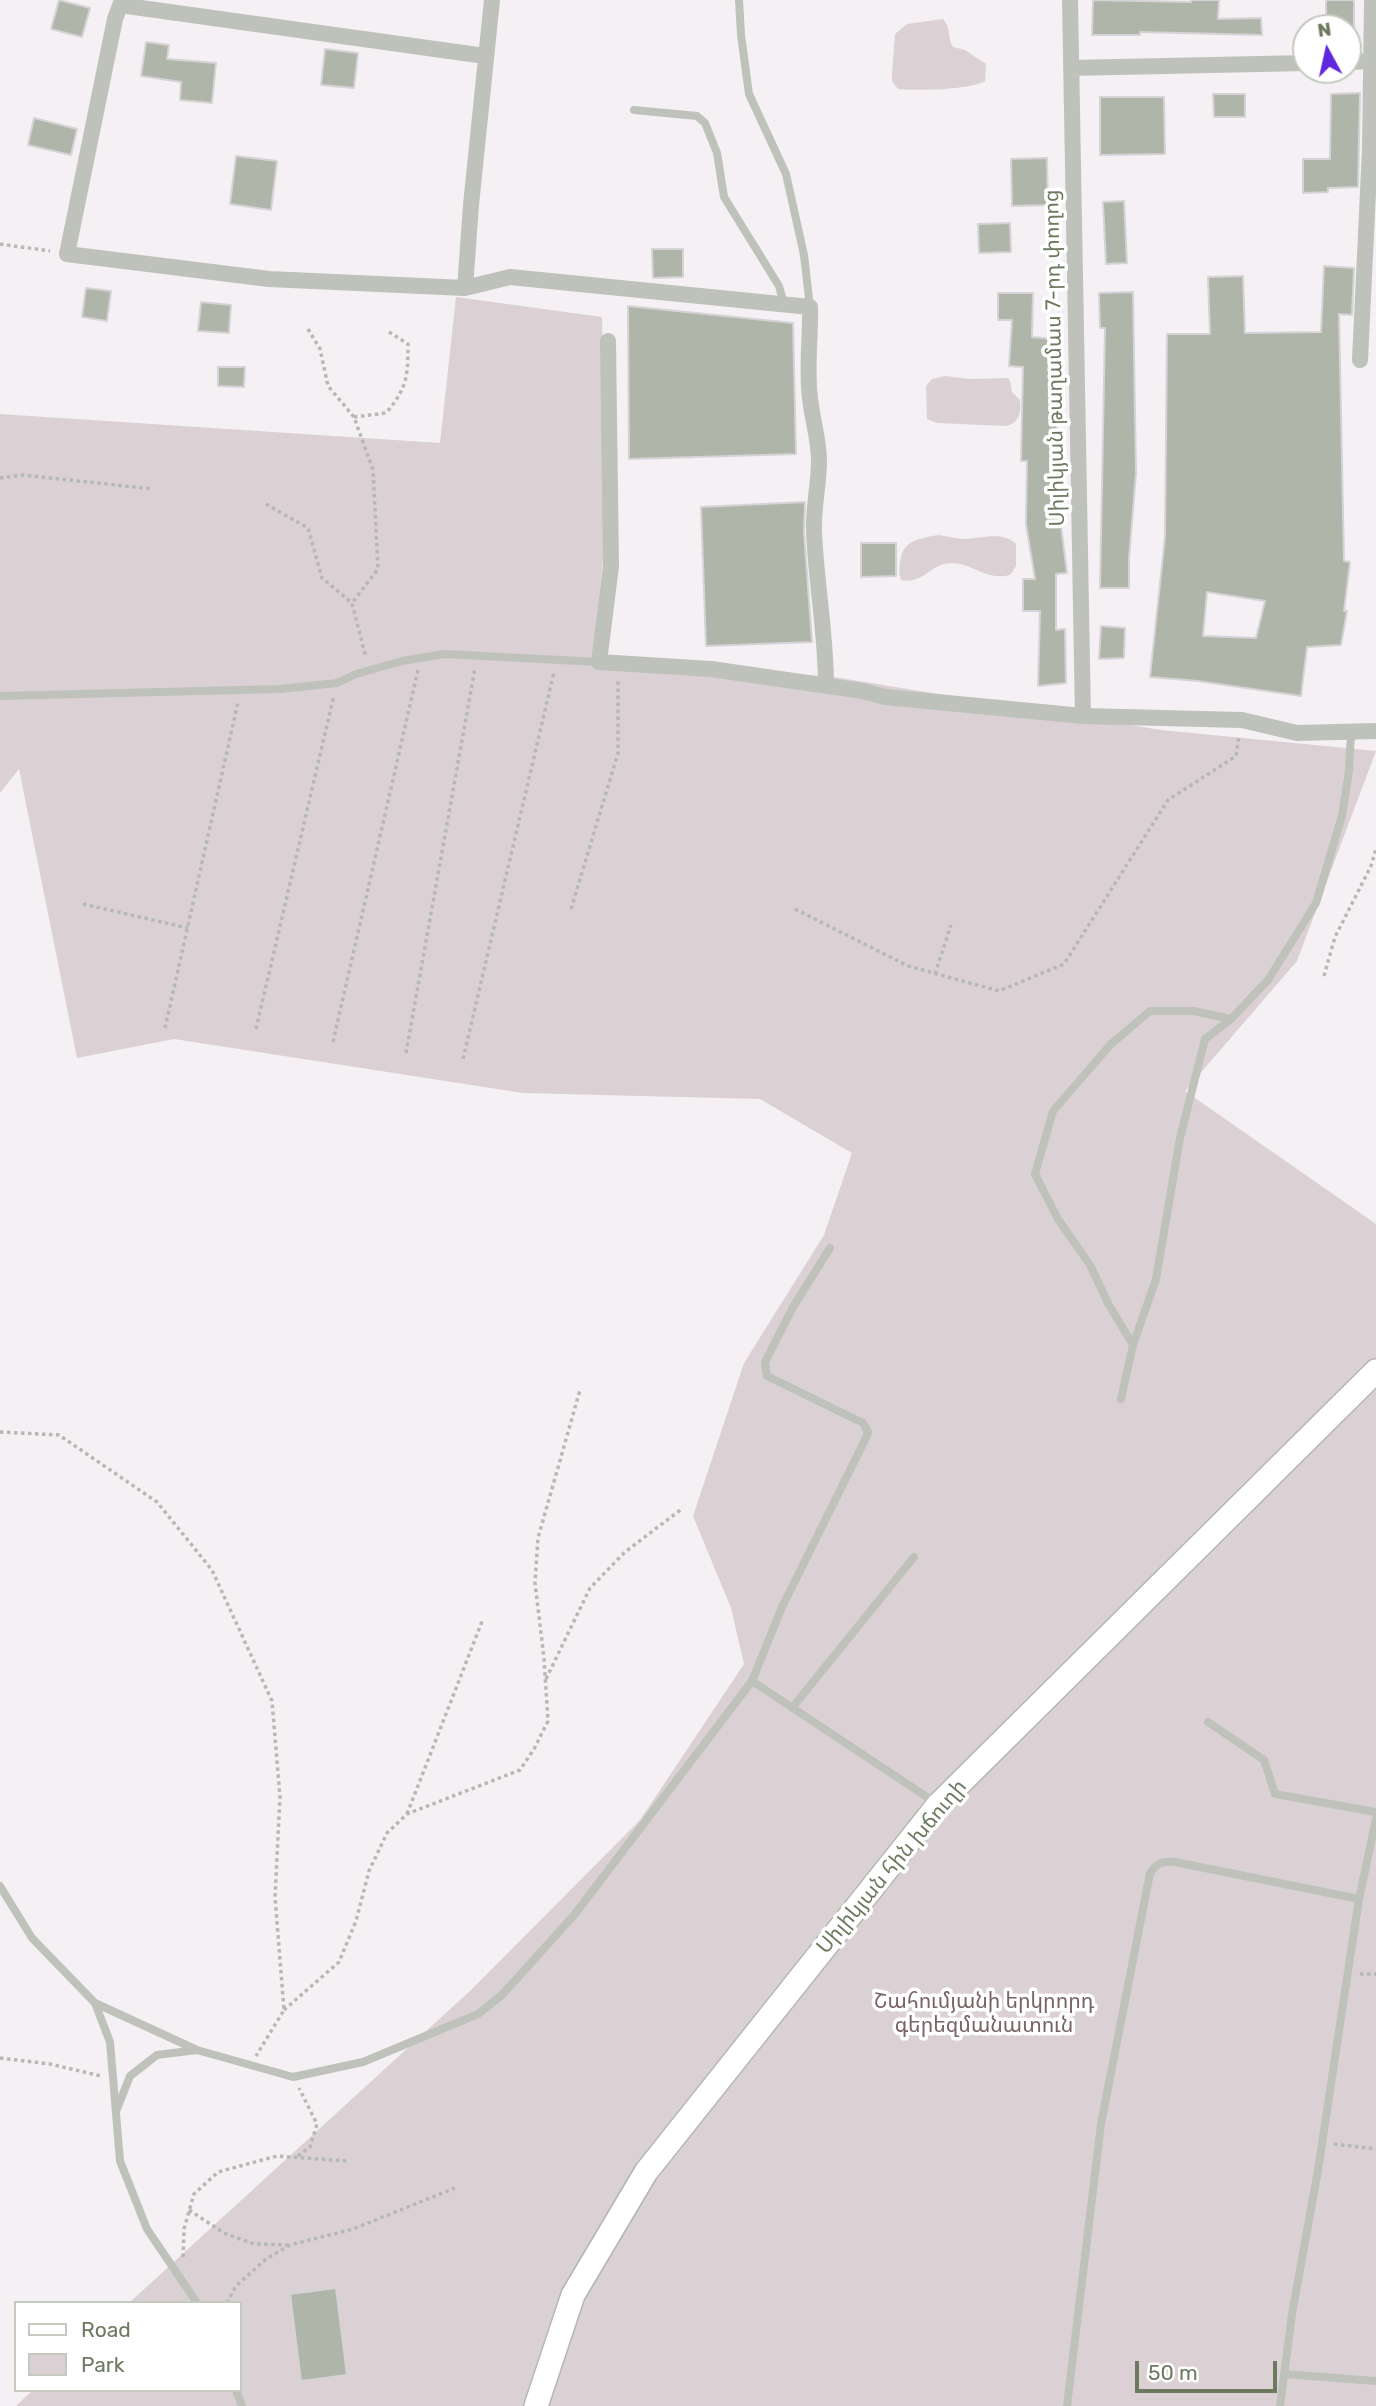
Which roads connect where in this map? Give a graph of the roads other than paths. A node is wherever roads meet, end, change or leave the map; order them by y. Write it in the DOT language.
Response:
graph roads {
  1 [pos="492,0"];
  2 [pos="739,0"];
  3 [pos="1070,0"];
  4 [pos="1372,0"];
  5 [pos="121,2"];
  6 [pos="485,56"];
  7 [pos="1374,62"];
  8 [pos="1292,63"];
  9 [pos="1071,68"];
  10 [pos="634,110"];
  11 [pos="465,288"];
  12 [pos="784,304"];
  13 [pos="810,307"];
  14 [pos="608,341"];
  15 [pos="1360,360"];
  16 [pos="599,662"];
  17 [pos="826,685"];
  18 [pos="0,696"];
  19 [pos="1083,716"];
  20 [pos="1376,731"];
  21 [pos="1351,733"];
  22 [pos="1231,1019"];
  23 [pos="830,1248"];
  24 [pos="1133,1345"];
  25 [pos="1376,1371"];
  26 [pos="1121,1399"];
  27 [pos="914,1557"];
  28 [pos="752,1681"];
  29 [pos="792,1708"];
  30 [pos="1208,1722"];
  31 [pos="938,1805"];
  32 [pos="1376,1812"];
  33 [pos="1376,1819"];
  34 [pos="0,1886"];
  35 [pos="1359,1899"];
  36 [pos="95,2003"];
  37 [pos="197,2050"];
  38 [pos="116,2111"];
  39 [pos="196,2301"];
  40 [pos="1283,2374"];
  41 [pos="1376,2382"];
  42 [pos="536,2406"];
  43 [pos="1067,2406"];
  44 [pos="1280,2406"];
  1 -- 6 [label="street"];
  2 -- 13 [label="lane"];
  3 -- 9 [label="street, Սիլիկյան թաղամաս 7-րդ փողոց"];
  4 -- 7 [label="street"];
  5 -- 6 [label="street"];
  5 -- 11 [label="street"];
  6 -- 11 [label="street"];
  7 -- 15 [label="street"];
  8 -- 9 [label="street"];
  9 -- 19 [label="street, Սիլիկյան թաղամաս 7-րդ փողոց"];
  10 -- 12 [label="lane"];
  11 -- 12 [label="street"];
  12 -- 13 [label="street"];
  13 -- 17 [label="street"];
  14 -- 16 [label="street"];
  16 -- 17 [label="street"];
  16 -- 18 [label="lane"];
  17 -- 19 [label="street"];
  19 -- 21 [label="street"];
  20 -- 21 [label="street"];
  21 -- 22 [label="lane"];
  22 -- 24 [label="lane"];
  22 -- 24 [label="lane"];
  23 -- 28 [label="lane"];
  24 -- 26 [label="lane"];
  25 -- 31 [label="street, Սիլիկյան հին խճուղի"];
  27 -- 29 [label="lane"];
  28 -- 29 [label="lane"];
  28 -- 37 [label="lane"];
  29 -- 31 [label="lane"];
  30 -- 32 [label="lane"];
  31 -- 42 [label="street, Սիլիկյան հին խճուղի"];
  33 -- 35 [label="lane"];
  34 -- 36 [label="lane"];
  35 -- 40 [label="lane"];
  35 -- 43 [label="lane"];
  36 -- 37 [label="lane"];
  36 -- 38 [label="lane"];
  37 -- 38 [label="lane"];
  38 -- 39 [label="lane"];
  40 -- 41 [label="lane"];
  40 -- 44 [label="lane"];
}
